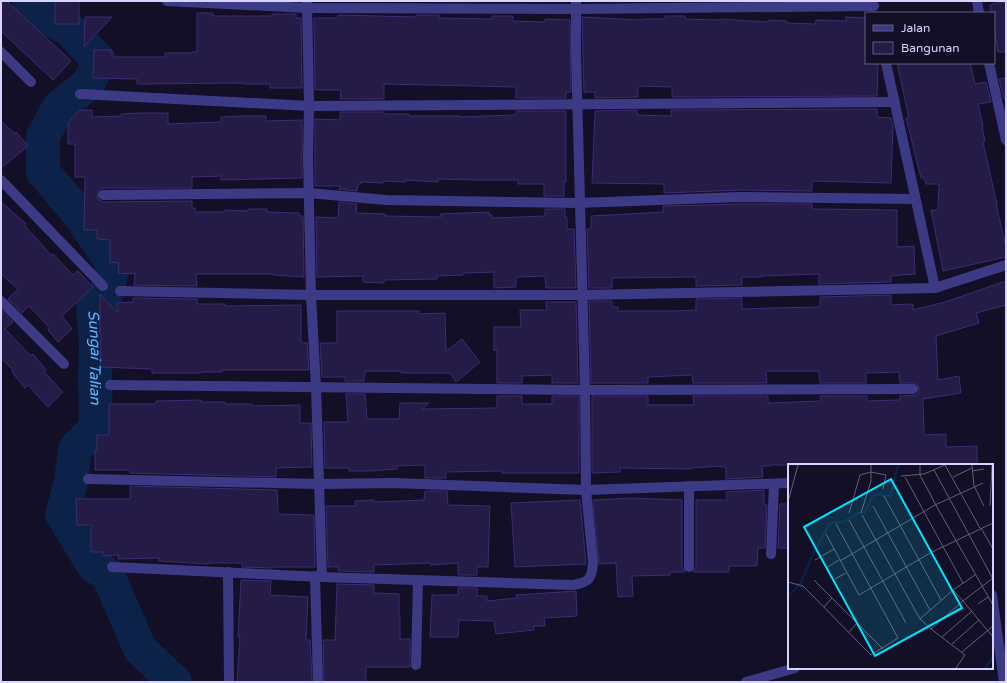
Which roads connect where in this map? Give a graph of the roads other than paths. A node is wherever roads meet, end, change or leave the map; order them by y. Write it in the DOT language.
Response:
graph roads {
  1 [pos="167,1"];
  2 [pos="977,1"];
  3 [pos="307,5"];
  4 [pos="576,5"];
  5 [pos="874,7"];
  6 [pos="979,12"];
  7 [pos="1,52"];
  8 [pos="886,64"];
  9 [pos="989,64"];
  10 [pos="31,82"];
  11 [pos="80,94"];
  12 [pos="895,102"];
  13 [pos="578,104"];
  14 [pos="309,106"];
  15 [pos="1006,140"];
  16 [pos="1,180"];
  17 [pos="309,193"];
  18 [pos="103,195"];
  19 [pos="915,198"];
  20 [pos="579,203"];
  21 [pos="1006,265"];
  22 [pos="103,286"];
  23 [pos="935,288"];
  24 [pos="120,291"];
  25 [pos="311,295"];
  26 [pos="582,295"];
  27 [pos="1,302"];
  28 [pos="64,364"];
  29 [pos="110,385"];
  30 [pos="316,387"];
  31 [pos="913,389"];
  32 [pos="585,390"];
  33 [pos="88,479"];
  34 [pos="788,483"];
  35 [pos="319,484"];
  36 [pos="774,484"];
  37 [pos="689,486"];
  38 [pos="586,490"];
  39 [pos="771,554"];
  40 [pos="112,567"];
  41 [pos="689,567"];
  42 [pos="228,572"];
  43 [pos="318,576"];
  44 [pos="418,580"];
  45 [pos="993,611"];
  46 [pos="416,665"];
  47 [pos="791,669"];
  48 [pos="751,681"];
  49 [pos="229,682"];
  50 [pos="318,682"];
  51 [pos="1004,682"];
  1 -- 3 [label="street"];
  2 -- 6 [label="street"];
  3 -- 4 [label="street"];
  3 -- 14 [label="street"];
  4 -- 5 [label="street"];
  4 -- 13 [label="street"];
  7 -- 10 [label="street"];
  8 -- 12 [label="street"];
  9 -- 15 [label="street"];
  11 -- 14 [label="street"];
  12 -- 13 [label="street"];
  12 -- 19 [label="street"];
  13 -- 14 [label="street"];
  13 -- 20 [label="street"];
  14 -- 17 [label="street"];
  16 -- 22 [label="street"];
  17 -- 18 [label="street"];
  17 -- 20 [label="street"];
  17 -- 25 [label="street"];
  19 -- 20 [label="street"];
  19 -- 23 [label="street"];
  20 -- 26 [label="street"];
  21 -- 23 [label="street"];
  23 -- 26 [label="street"];
  24 -- 25 [label="street"];
  25 -- 26 [label="street"];
  25 -- 30 [label="street"];
  26 -- 32 [label="street"];
  27 -- 28 [label="street"];
  29 -- 30 [label="street"];
  30 -- 32 [label="street"];
  30 -- 35 [label="street"];
  31 -- 32 [label="street"];
  32 -- 38 [label="street"];
  33 -- 35 [label="street"];
  34 -- 36 [label="street"];
  35 -- 38 [label="street"];
  35 -- 43 [label="street"];
  36 -- 37 [label="street"];
  36 -- 39 [label="street"];
  37 -- 38 [label="street"];
  37 -- 41 [label="street"];
  38 -- 44 [label="street"];
  40 -- 42 [label="street"];
  42 -- 43 [label="street"];
  42 -- 49 [label="street"];
  43 -- 44 [label="street"];
  43 -- 50 [label="street"];
  44 -- 46 [label="street"];
  45 -- 51 [label="street"];
  47 -- 48 [label="street"];
}
